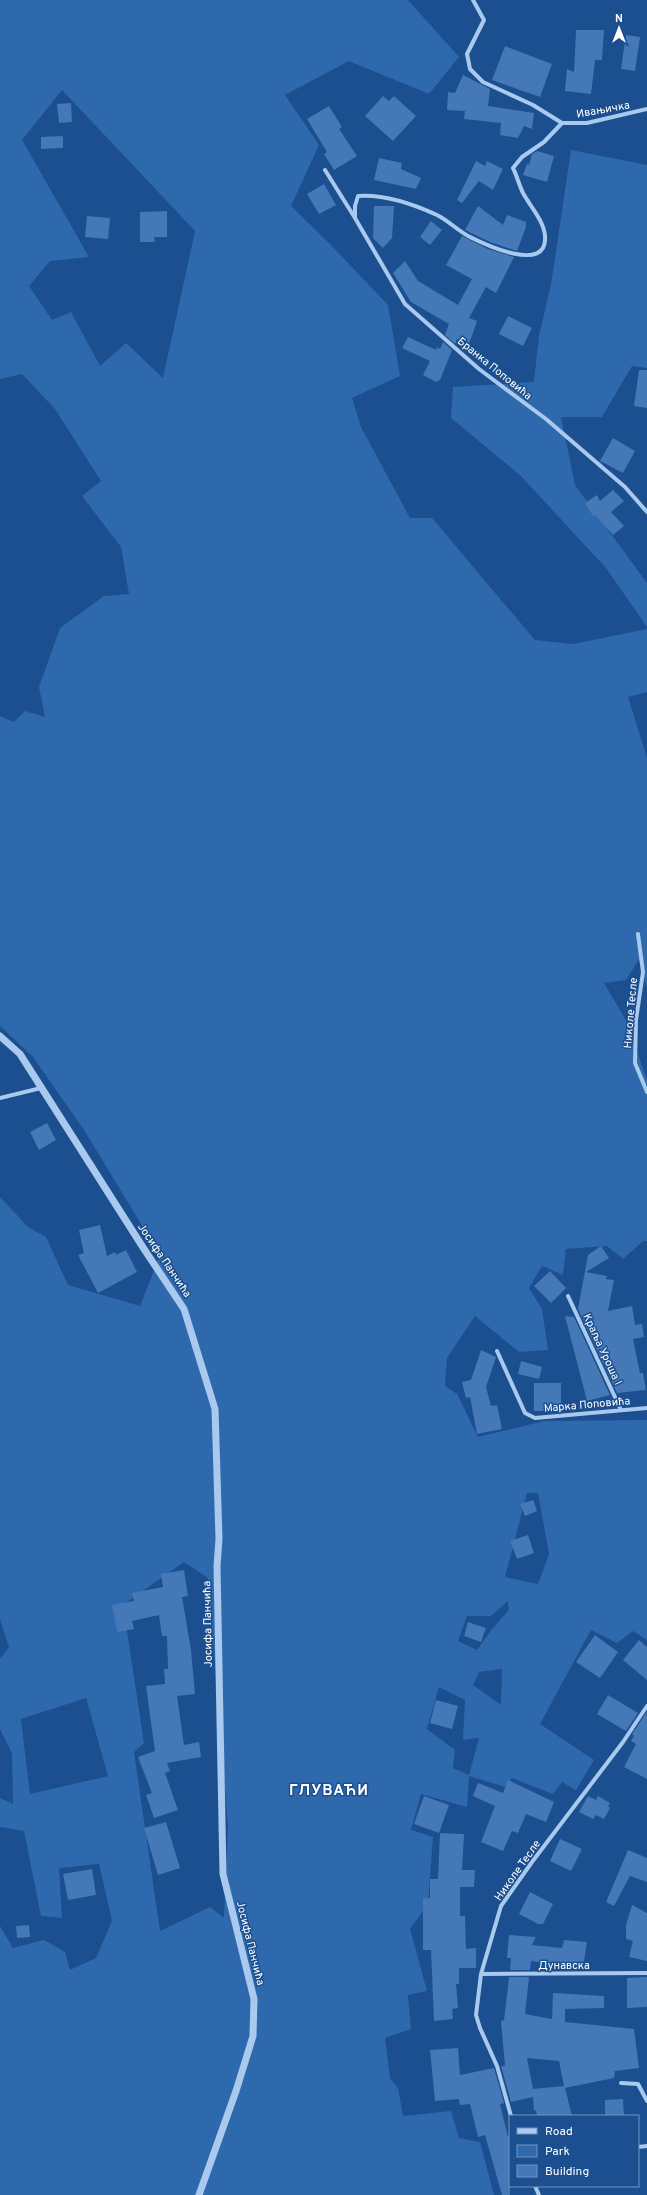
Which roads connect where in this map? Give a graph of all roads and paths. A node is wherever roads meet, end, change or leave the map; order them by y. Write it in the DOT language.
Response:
graph roads {
  1 [pos="473,0"];
  2 [pos="647,109"];
  3 [pos="562,123"];
  4 [pos="325,170"];
  5 [pos="355,218"];
  6 [pos="647,512"];
  7 [pos="638,934"];
  8 [pos="0,1036"];
  9 [pos="41,1088"];
  10 [pos="647,1092"];
  11 [pos="0,1098"];
  12 [pos="568,1296"];
  13 [pos="497,1351"];
  14 [pos="647,1408"];
  15 [pos="621,1410"];
  16 [pos="647,1706"];
  17 [pos="647,1973"];
  18 [pos="481,1974"];
  19 [pos="621,2083"];
  20 [pos="647,2101"];
  21 [pos="511,2115"];
  22 [pos="199,2195"];
  1 -- 3 [label="street"];
  2 -- 3 [label="street, Ивањичка"];
  3 -- 5 [label="street"];
  4 -- 5 [label="street, Бранка Поповића"];
  5 -- 6 [label="street, Бранка Поповића"];
  7 -- 10 [label="street, Николе Тесле"];
  8 -- 9 [label="street, Јосифа Панчића"];
  9 -- 11 [label="street"];
  9 -- 22 [label="street, Јосифа Панчића"];
  12 -- 15 [label="street, Краља Уроша I"];
  13 -- 15 [label="street, Марка Поповића"];
  14 -- 15 [label="street, Марка Поповића"];
  16 -- 18 [label="street, Николе Тесле"];
  17 -- 18 [label="street, Дунавска"];
  18 -- 21 [label="street, Николе Тесле"];
  19 -- 20 [label="street"];
}
